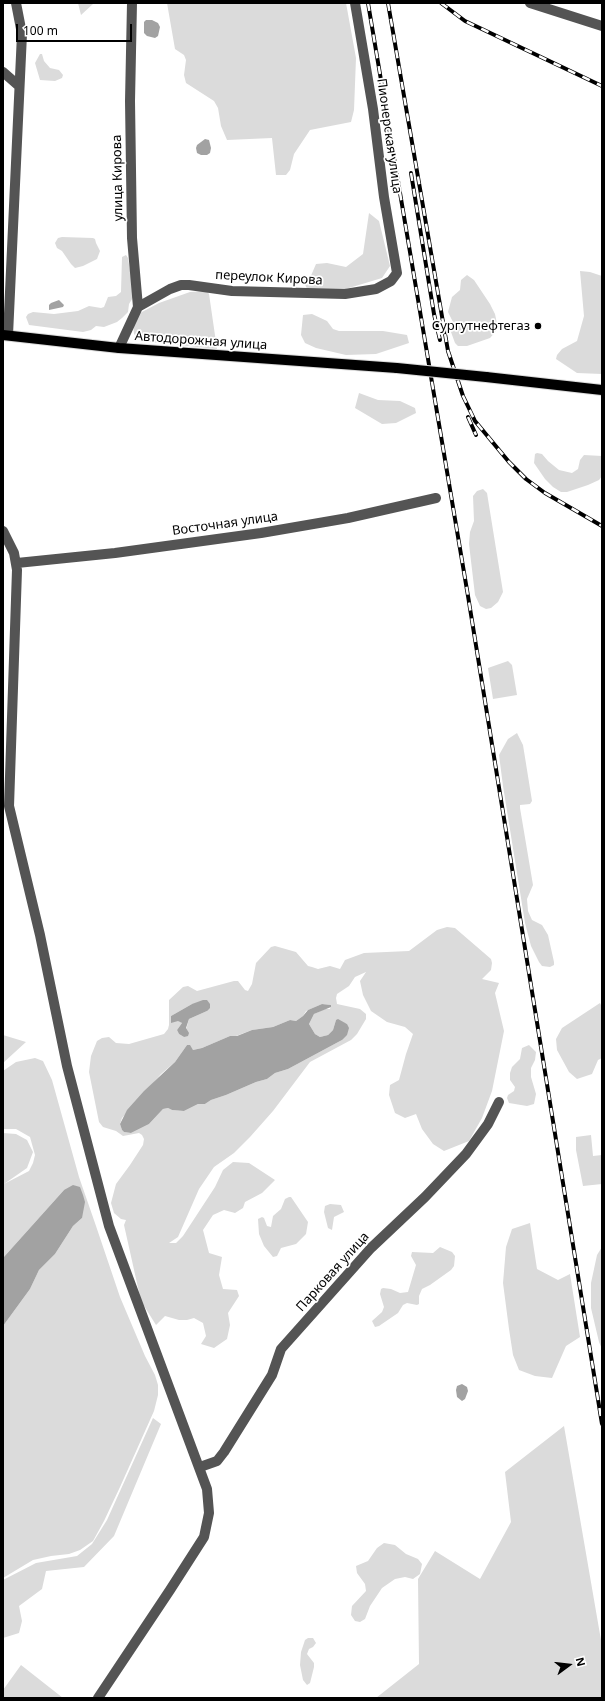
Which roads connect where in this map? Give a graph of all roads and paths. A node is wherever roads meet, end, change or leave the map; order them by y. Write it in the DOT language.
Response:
graph roads {
  1 [pos="16,3"];
  2 [pos="132,3"];
  3 [pos="355,3"];
  4 [pos="530,3"];
  5 [pos="602,26"];
  6 [pos="3,72"];
  7 [pos="19,86"];
  8 [pos="397,273"];
  9 [pos="138,307"];
  10 [pos="6,335"];
  11 [pos="118,348"];
  12 [pos="602,390"];
  13 [pos="436,498"];
  14 [pos="3,531"];
  15 [pos="17,563"];
  16 [pos="498,1102"];
  17 [pos="200,1468"];
  18 [pos="98,1698"];
  1 -- 7 [label="street"];
  2 -- 9 [label="street, улица Кирова"];
  3 -- 8 [label="street, Пионерская улица"];
  4 -- 5 [label="street"];
  6 -- 7 [label="street"];
  7 -- 10 [label="street"];
  8 -- 9 [label="street, переулок Кирова"];
  9 -- 11 [label="street"];
  10 -- 11 [label="main road, Автодорожная улица"];
  11 -- 12 [label="main road, Автодорожная улица, bridge"];
  13 -- 15 [label="street, Восточная улица"];
  14 -- 15 [label="street"];
  15 -- 17 [label="street"];
  16 -- 17 [label="street, Парковая улица"];
  17 -- 18 [label="street"];
}
